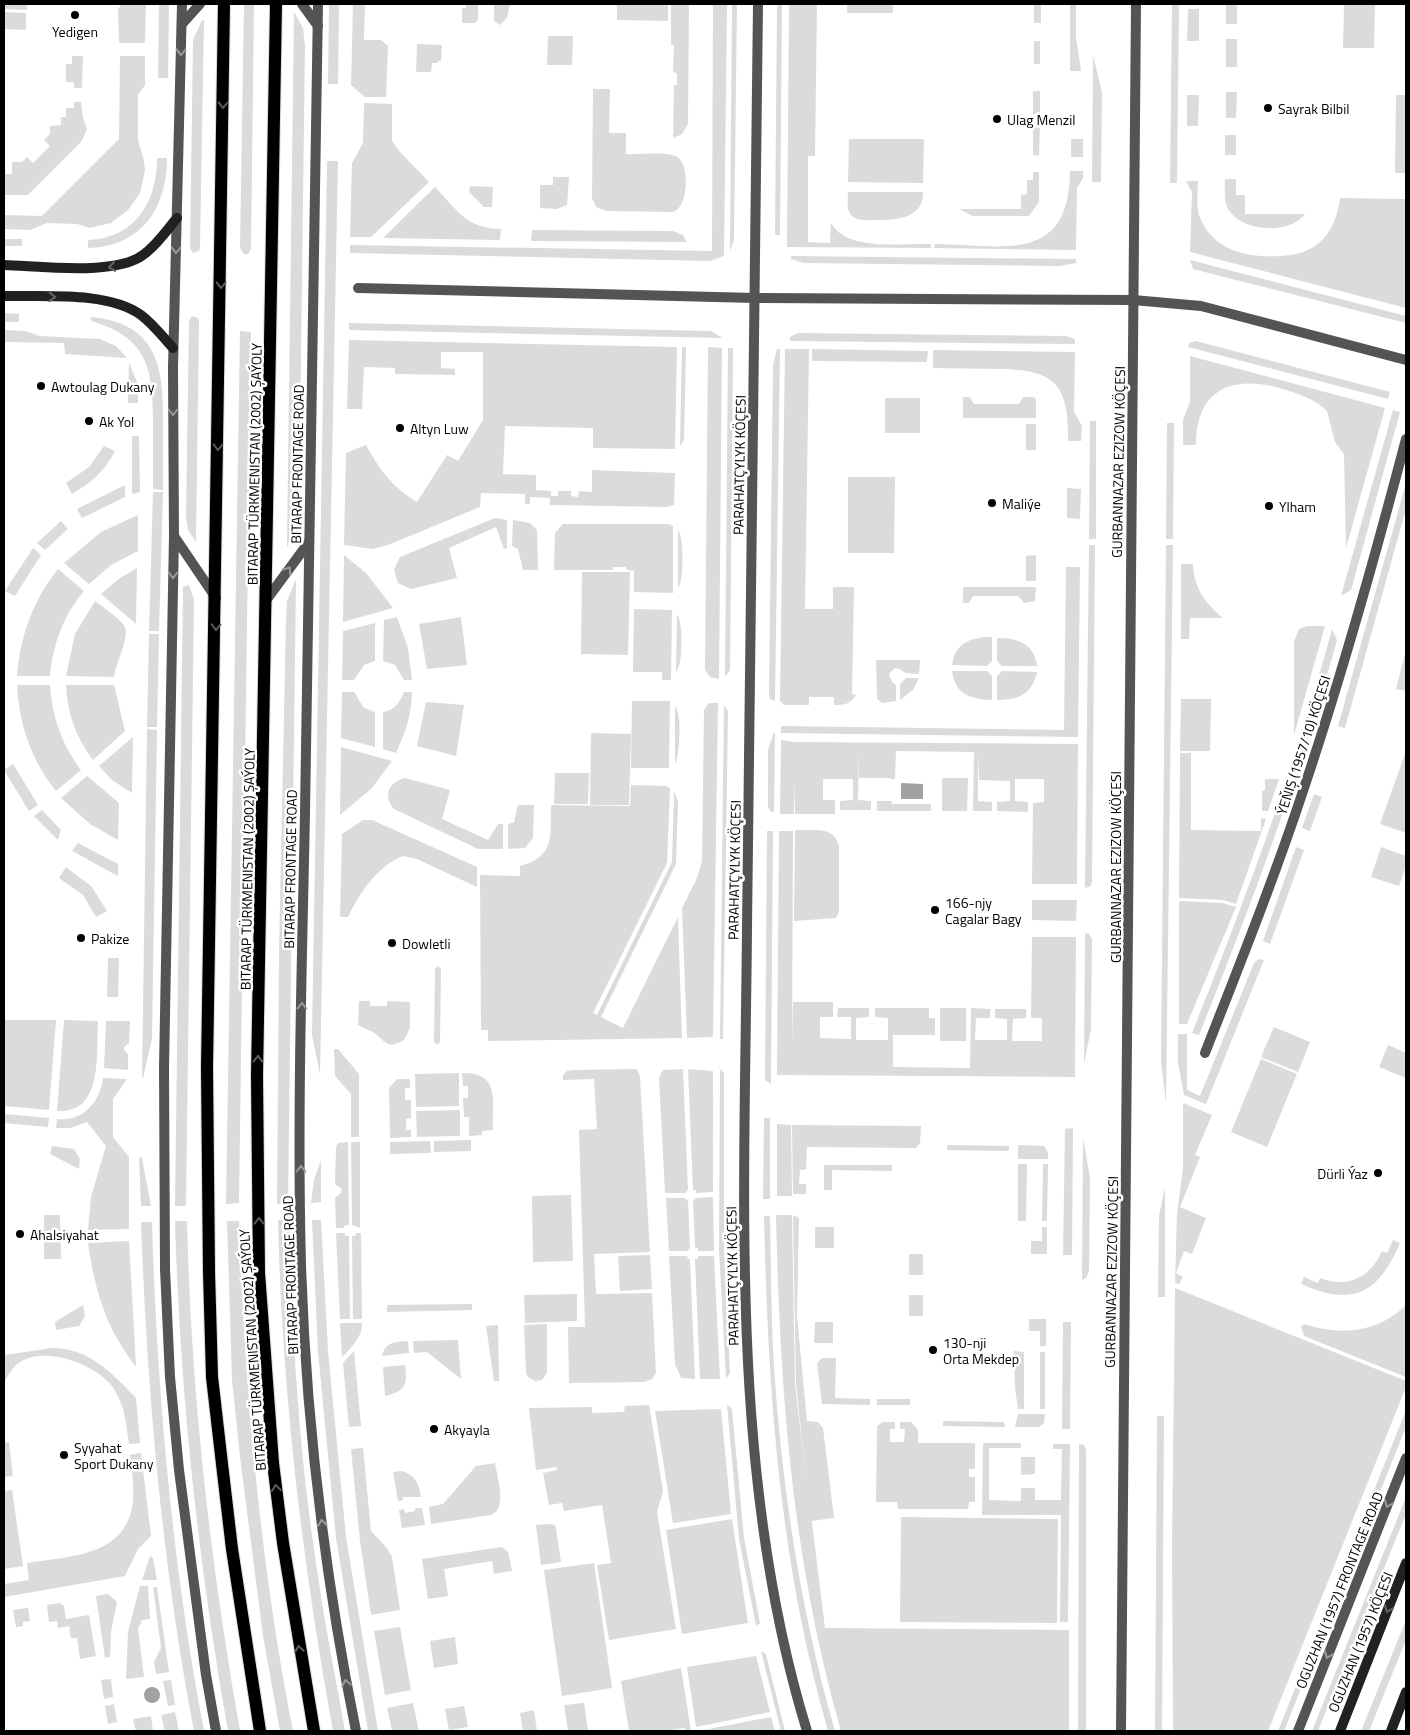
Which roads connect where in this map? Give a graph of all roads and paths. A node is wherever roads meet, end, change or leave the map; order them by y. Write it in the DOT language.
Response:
graph roads {
  1 [pos="182,4"];
  2 [pos="200,4"];
  3 [pos="224,4"];
  4 [pos="276,4"];
  5 [pos="302,4"];
  6 [pos="318,4"];
  7 [pos="758,4"];
  8 [pos="1136,4"];
  9 [pos="182,24"];
  10 [pos="318,26"];
  11 [pos="177,218"];
  12 [pos="4,265"];
  13 [pos="358,288"];
  14 [pos="4,296"];
  15 [pos="754,298"];
  16 [pos="1133,300"];
  17 [pos="173,348"];
  18 [pos="1406,360"];
  19 [pos="1406,439"];
  20 [pos="174,536"];
  21 [pos="309,542"];
  22 [pos="216,599"];
  23 [pos="267,599"];
  24 [pos="1205,1053"];
  25 [pos="1406,1458"];
  26 [pos="1406,1563"];
  27 [pos="1406,1692"];
  28 [pos="216,1731"];
  29 [pos="260,1731"];
  30 [pos="314,1731"];
  31 [pos="356,1731"];
  32 [pos="807,1731"];
  33 [pos="1120,1731"];
  34 [pos="1298,1731"];
  35 [pos="1340,1731"];
  36 [pos="1390,1731"];
  1 -- 9 [label="street"];
  2 -- 9 [label="street"];
  3 -- 22 [label="main road, one-way"];
  4 -- 23 [label="main road, BITARAP TÜRKMENISTAN (2002) ŞAÝOLY"];
  5 -- 10 [label="street"];
  6 -- 10 [label="street, BITARAP FRONTAGE ROAD"];
  7 -- 15 [label="street, PARAHATÇYLYK KÖÇESI"];
  8 -- 16 [label="street, GURBANNAZAR EZIZOW KÖÇESI"];
  9 -- 11 [label="street, one-way"];
  10 -- 21 [label="street, BITARAP FRONTAGE ROAD"];
  11 -- 12 [label="street, one-way"];
  11 -- 17 [label="street, one-way"];
  13 -- 15 [label="street"];
  14 -- 17 [label="street, one-way"];
  15 -- 16 [label="street"];
  15 -- 32 [label="street, PARAHATÇYLYK KÖÇESI"];
  16 -- 18 [label="street"];
  16 -- 33 [label="street, GURBANNAZAR EZIZOW KÖÇESI"];
  17 -- 20 [label="street, one-way"];
  19 -- 24 [label="street, ÝEŇIŞ (1957/10) KÖÇESI"];
  20 -- 22 [label="street"];
  20 -- 28 [label="street, one-way"];
  23 -- 21 [label="street, one-way"];
  31 -- 21 [label="street, BITARAP FRONTAGE ROAD, one-way"];
  22 -- 29 [label="main road, one-way"];
  30 -- 23 [label="main road, BITARAP TÜRKMENISTAN (2002) ŞAÝOLY, one-way"];
  25 -- 34 [label="street, OGUZHAN (1957) FRONTAGE ROAD, one-way"];
  26 -- 35 [label="street, OGUZHAN (1957) KÖÇESI, one-way"];
  27 -- 36 [label="street"];
}
